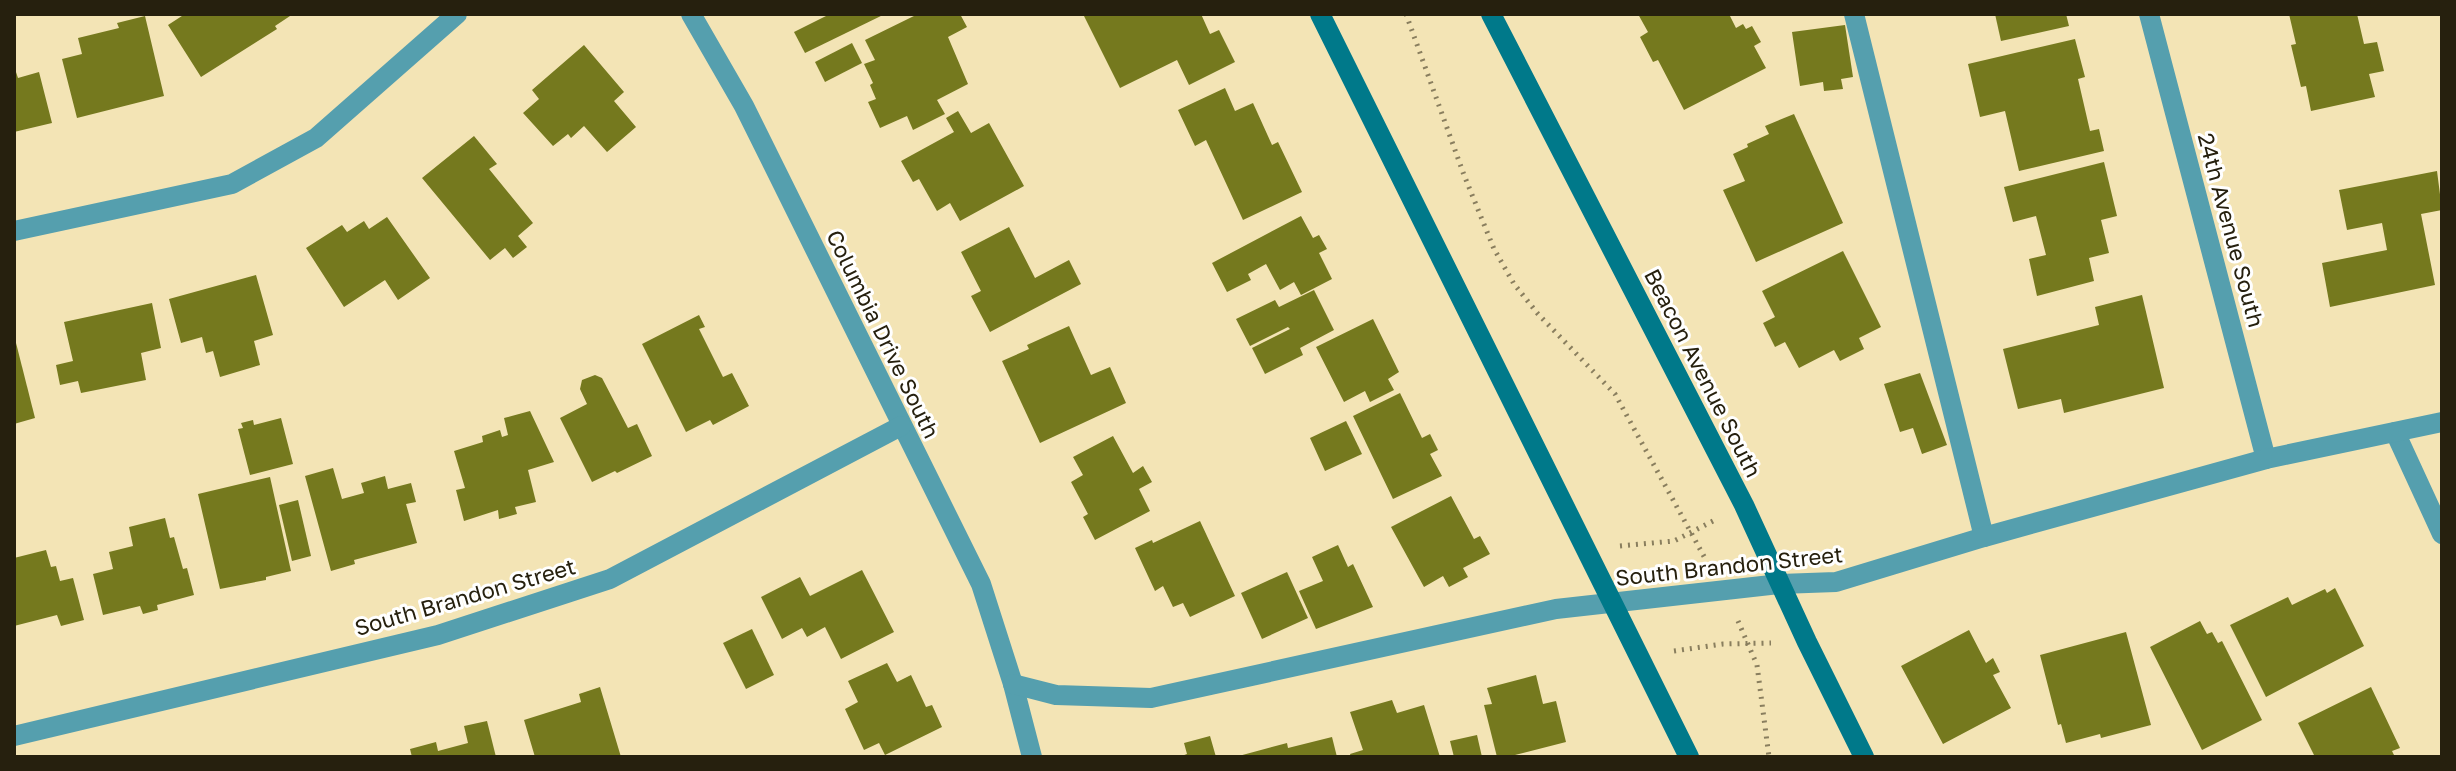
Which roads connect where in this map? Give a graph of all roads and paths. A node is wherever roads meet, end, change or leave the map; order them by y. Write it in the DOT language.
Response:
graph roads {
  1 [pos="457,14"];
  2 [pos="691,14"];
  3 [pos="1320,14"];
  4 [pos="1406,14"];
  5 [pos="1491,14"];
  6 [pos="1854,14"];
  7 [pos="2149,14"];
  8 [pos="14,231"];
  9 [pos="2442,422"];
  10 [pos="901,426"];
  11 [pos="2395,432"];
  12 [pos="2266,459"];
  13 [pos="1719,518"];
  14 [pos="1690,534"];
  15 [pos="2442,534"];
  16 [pos="1984,537"];
  17 [pos="1615,547"];
  18 [pos="1707,562"];
  19 [pos="1780,584"];
  20 [pos="1614,603"];
  21 [pos="1737,616"];
  22 [pos="1780,642"];
  23 [pos="1748,645"];
  24 [pos="1674,651"];
  25 [pos="1013,684"];
  26 [pos="14,736"];
  27 [pos="1032,757"];
  28 [pos="1689,757"];
  29 [pos="1769,757"];
  30 [pos="1864,757"];
  1 -- 8 [label="street"];
  2 -- 10 [label="street, Columbia Drive South"];
  3 -- 20 [label="main road"];
  4 -- 14 [label="path"];
  5 -- 19 [label="main road, Beacon Avenue South"];
  6 -- 16 [label="street"];
  7 -- 12 [label="street, 24th Avenue South"];
  9 -- 11 [label="street, South Brandon Street"];
  10 -- 25 [label="street, Columbia Drive South"];
  10 -- 26 [label="street, South Brandon Street"];
  11 -- 12 [label="street, South Brandon Street"];
  11 -- 15 [label="street"];
  12 -- 16 [label="street, South Brandon Street"];
  13 -- 14 [label="path"];
  14 -- 17 [label="path"];
  14 -- 18 [label="path"];
  16 -- 19 [label="street, South Brandon Street"];
  19 -- 20 [label="street, South Brandon Street"];
  19 -- 30 [label="main road, Beacon Avenue South"];
  20 -- 25 [label="street, South Brandon Street"];
  20 -- 28 [label="main road"];
  21 -- 23 [label="path"];
  22 -- 23 [label="path"];
  23 -- 24 [label="path"];
  23 -- 29 [label="path"];
  25 -- 27 [label="street, Columbia Drive South"];
}
